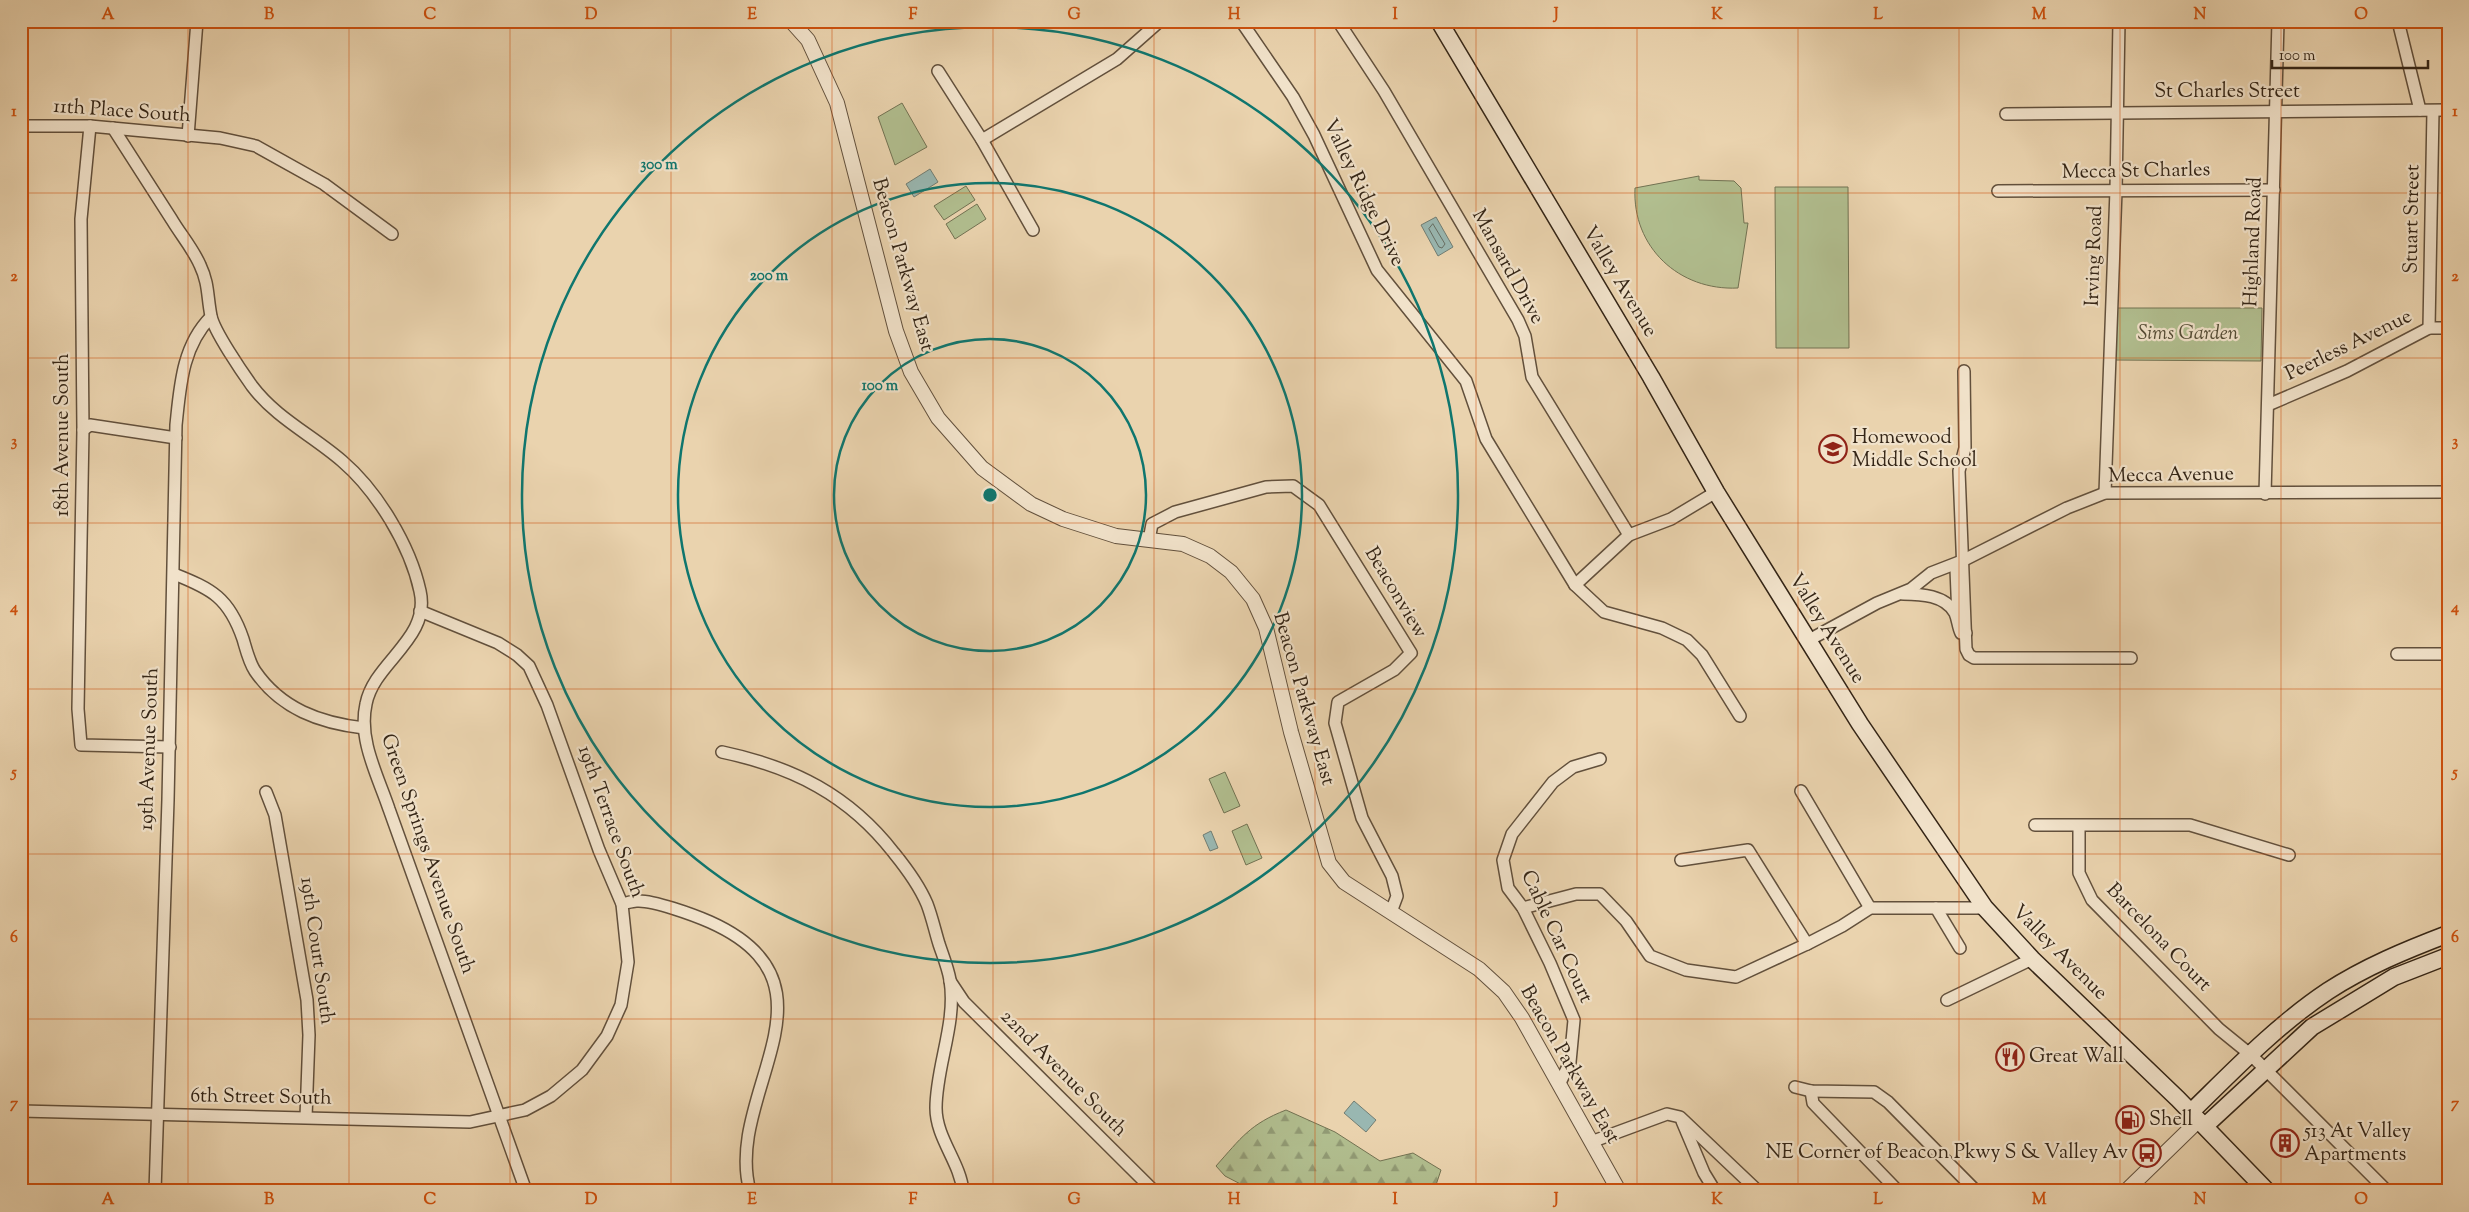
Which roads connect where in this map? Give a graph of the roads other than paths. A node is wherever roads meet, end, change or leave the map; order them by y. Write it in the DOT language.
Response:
graph roads {
  1 [pos="198,21"];
  2 [pos="791,21"];
  3 [pos="1160,21"];
  4 [pos="1241,21"];
  5 [pos="1338,21"];
  6 [pos="1439,21"];
  7 [pos="2119,21"];
  8 [pos="2278,21"];
  9 [pos="2398,21"];
  10 [pos="938,71"];
  11 [pos="2420,110"];
  12 [pos="2448,110"];
  13 [pos="2276,111"];
  14 [pos="2433,111"];
  15 [pos="2116,112"];
  16 [pos="2006,114"];
  17 [pos="21,126"];
  18 [pos="90,126"];
  19 [pos="113,128"];
  20 [pos="188,136"];
  21 [pos="982,140"];
  22 [pos="2116,190"];
  23 [pos="2274,190"];
  24 [pos="1998,191"];
  25 [pos="1033,230"];
  26 [pos="392,234"];
  27 [pos="211,318"];
  28 [pos="2430,328"];
  29 [pos="2448,328"];
  30 [pos="1964,371"];
  31 [pos="2268,405"];
  32 [pos="83,430"];
  33 [pos="176,438"];
  34 [pos="1716,492"];
  35 [pos="2448,492"];
  36 [pos="2105,493"];
  37 [pos="2265,494"];
  38 [pos="1629,535"];
  39 [pos="1149,540"];
  40 [pos="1962,561"];
  41 [pos="174,574"];
  42 [pos="1576,585"];
  43 [pos="1900,594"];
  44 [pos="420,612"];
  45 [pos="1962,631"];
  46 [pos="1810,640"];
  47 [pos="2397,654"];
  48 [pos="2448,654"];
  49 [pos="2131,658"];
  50 [pos="1740,716"];
  51 [pos="364,728"];
  52 [pos="170,747"];
  53 [pos="722,752"];
  54 [pos="1600,759"];
  55 [pos="266,792"];
  56 [pos="1801,792"];
  57 [pos="2035,825"];
  58 [pos="2079,826"];
  59 [pos="2289,855"];
  60 [pos="1681,860"];
  61 [pos="622,904"];
  62 [pos="1523,908"];
  63 [pos="1870,908"];
  64 [pos="1936,908"];
  65 [pos="1984,908"];
  66 [pos="1391,912"];
  67 [pos="2448,934"];
  68 [pos="1806,944"];
  69 [pos="1960,948"];
  70 [pos="2448,956"];
  71 [pos="2032,959"];
  72 [pos="950,981"];
  73 [pos="1947,1000"];
  74 [pos="2251,1055"];
  75 [pos="2266,1069"];
  76 [pos="1559,1085"];
  77 [pos="1796,1087"];
  78 [pos="1811,1091"];
  79 [pos="21,1111"];
  80 [pos="158,1115"];
  81 [pos="499,1117"];
  82 [pos="1680,1117"];
  83 [pos="306,1118"];
  84 [pos="2198,1120"];
  85 [pos="1591,1142"];
  86 [pos="2130,1190"];
  87 [pos="155,1191"];
  88 [pos="526,1191"];
  89 [pos="750,1191"];
  90 [pos="962,1191"];
  91 [pos="1154,1191"];
  92 [pos="1619,1191"];
  93 [pos="1715,1191"];
  94 [pos="1758,1191"];
  95 [pos="1898,1191"];
  96 [pos="1976,1191"];
  97 [pos="2267,1191"];
  98 [pos="2387,1191"];
  1 -- 20 [label="street"];
  2 -- 39 [label="street, Beacon Parkway East"];
  3 -- 21 [label="street"];
  4 -- 42 [label="street, Valley Ridge Drive"];
  5 -- 38 [label="street, Mansard Drive"];
  6 -- 34 [label="main road, Valley Avenue"];
  7 -- 15 [label="street, Irving Road"];
  8 -- 13 [label="street, Highland Road"];
  9 -- 11 [label="street"];
  10 -- 21 [label="street"];
  11 -- 13 [label="street, St Charles Street"];
  11 -- 14 [label="street, St Charles Street"];
  12 -- 14 [label="street, St Charles Street"];
  13 -- 15 [label="street, St Charles Street"];
  13 -- 23 [label="street, Highland Road"];
  14 -- 28 [label="street, Stuart Street"];
  15 -- 16 [label="street, St Charles Street"];
  15 -- 22 [label="street, Irving Road"];
  17 -- 18 [label="street, 11th Place South"];
  18 -- 19 [label="street, 11th Place South"];
  18 -- 32 [label="street, 18th Avenue South"];
  19 -- 20 [label="street, 11th Place South"];
  19 -- 27 [label="street, Green Springs Avenue South"];
  20 -- 26 [label="street, 11th Place South"];
  21 -- 25 [label="street"];
  22 -- 23 [label="street, Mecca St Charles"];
  22 -- 24 [label="street, Mecca St Charles"];
  22 -- 36 [label="street, Irving Road"];
  23 -- 31 [label="street, Highland Road"];
  27 -- 33 [label="street, 19th Avenue South"];
  27 -- 44 [label="street, Green Springs Avenue South"];
  28 -- 29 [label="street, Peerless Avenue"];
  28 -- 31 [label="street, Peerless Avenue"];
  30 -- 40 [label="street"];
  31 -- 37 [label="street, Highland Road"];
  32 -- 33 [label="street"];
  32 -- 52 [label="street, 18th Avenue South"];
  33 -- 41 [label="street, 19th Avenue South"];
  34 -- 38 [label="street"];
  34 -- 46 [label="main road, Valley Avenue"];
  35 -- 37 [label="street, Mecca Avenue"];
  36 -- 37 [label="street, Mecca Avenue"];
  36 -- 40 [label="street, Mecca Avenue"];
  38 -- 42 [label="street"];
  39 -- 66 [label="street, Beacon Parkway East"];
  39 -- 66 [label="street, Beaconview"];
  40 -- 43 [label="street, Mecca Avenue"];
  40 -- 45 [label="street"];
  41 -- 51 [label="street"];
  41 -- 52 [label="street, 19th Avenue South"];
  42 -- 50 [label="street, Valley Ridge Drive"];
  43 -- 45 [label="street"];
  43 -- 46 [label="street, Mecca Avenue"];
  44 -- 51 [label="street, Green Springs Avenue South"];
  44 -- 61 [label="street, 19th Terrace South"];
  45 -- 49 [label="street"];
  46 -- 65 [label="main road, Valley Avenue"];
  47 -- 48 [label="street"];
  51 -- 81 [label="street, Green Springs Avenue South"];
  52 -- 80 [label="street, 19th Avenue South"];
  53 -- 72 [label="street"];
  54 -- 62 [label="street, Cable Car Court"];
  55 -- 83 [label="street, 19th Court South"];
  56 -- 63 [label="street"];
  57 -- 58 [label="street"];
  58 -- 59 [label="street"];
  58 -- 74 [label="street, Barcelona Court"];
  60 -- 68 [label="street"];
  61 -- 81 [label="street, 19th Terrace South"];
  61 -- 89 [label="street"];
  62 -- 68 [label="street"];
  62 -- 76 [label="street, Cable Car Court"];
  63 -- 64 [label="street"];
  63 -- 68 [label="street"];
  64 -- 65 [label="street"];
  64 -- 69 [label="street"];
  65 -- 71 [label="main road, Valley Avenue"];
  66 -- 76 [label="street, Beacon Parkway East"];
  67 -- 74 [label="main road"];
  70 -- 75 [label="main road"];
  71 -- 73 [label="street"];
  71 -- 84 [label="main road, Valley Avenue"];
  72 -- 90 [label="street"];
  72 -- 91 [label="street, 22nd Avenue South"];
  74 -- 75 [label="street, Barcelona Court"];
  74 -- 84 [label="main road"];
  75 -- 84 [label="main road"];
  75 -- 98 [label="street, Barcelona Court"];
  76 -- 85 [label="street, Beacon Parkway East"];
  77 -- 78 [label="street"];
  78 -- 95 [label="street"];
  78 -- 96 [label="street"];
  79 -- 80 [label="street, 6th Street South"];
  80 -- 83 [label="street, 6th Street South"];
  80 -- 87 [label="street, 19th Avenue South"];
  81 -- 83 [label="street, 6th Street South"];
  81 -- 88 [label="street, Green Springs Avenue South"];
  82 -- 85 [label="street"];
  82 -- 93 [label="street"];
  82 -- 94 [label="street"];
  84 -- 86 [label="street"];
  84 -- 97 [label="main road, Valley Avenue"];
  85 -- 92 [label="street, Beacon Parkway East"];
}
